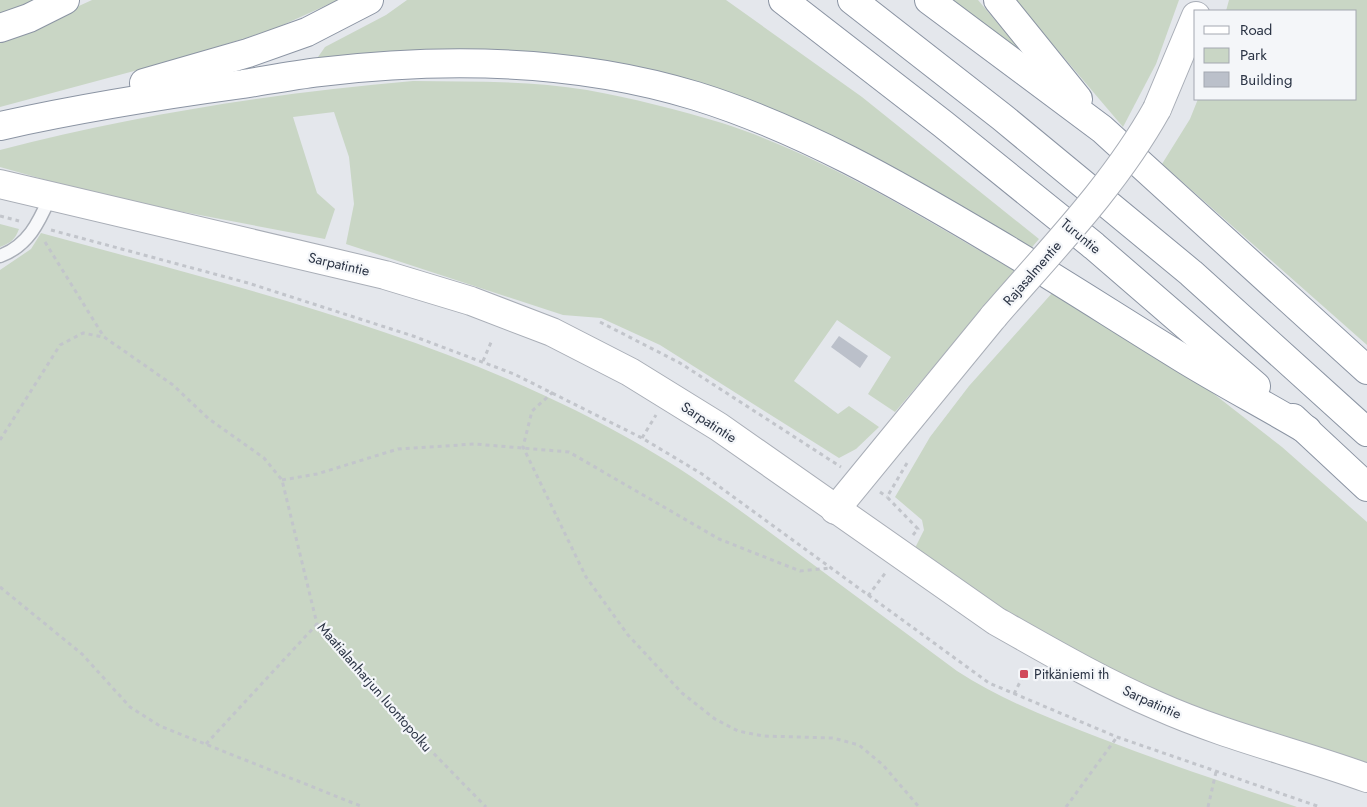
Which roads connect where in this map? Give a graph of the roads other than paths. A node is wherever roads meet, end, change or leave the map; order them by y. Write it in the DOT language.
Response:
graph roads {
  1 [pos="65,0"];
  2 [pos="369,0"];
  3 [pos="783,0"];
  4 [pos="852,0"];
  5 [pos="929,0"];
  6 [pos="998,0"];
  7 [pos="1194,21"];
  8 [pos="0,28"];
  9 [pos="31,119"];
  10 [pos="0,126"];
  11 [pos="1102,129"];
  12 [pos="0,184"];
  13 [pos="50,197"];
  14 [pos="0,256"];
  15 [pos="1367,370"];
  16 [pos="1307,430"];
  17 [pos="1367,432"];
  18 [pos="1367,487"];
  19 [pos="835,510"];
  20 [pos="1367,778"];
  1 -- 8 [label="main road"];
  2 -- 9 [label="main road"];
  3 -- 16 [label="main road, Turuntie"];
  4 -- 17 [label="main road"];
  5 -- 11 [label="main road"];
  6 -- 11 [label="main road"];
  7 -- 19 [label="main road, Rajasalmentie, bridge"];
  9 -- 10 [label="main road"];
  9 -- 16 [label="main road"];
  11 -- 15 [label="main road"];
  12 -- 13 [label="main road, Sarpatintie"];
  13 -- 14 [label="lane"];
  13 -- 19 [label="main road, Sarpatintie"];
  16 -- 18 [label="main road, Turuntie"];
  19 -- 20 [label="main road, Sarpatintie"];
}
